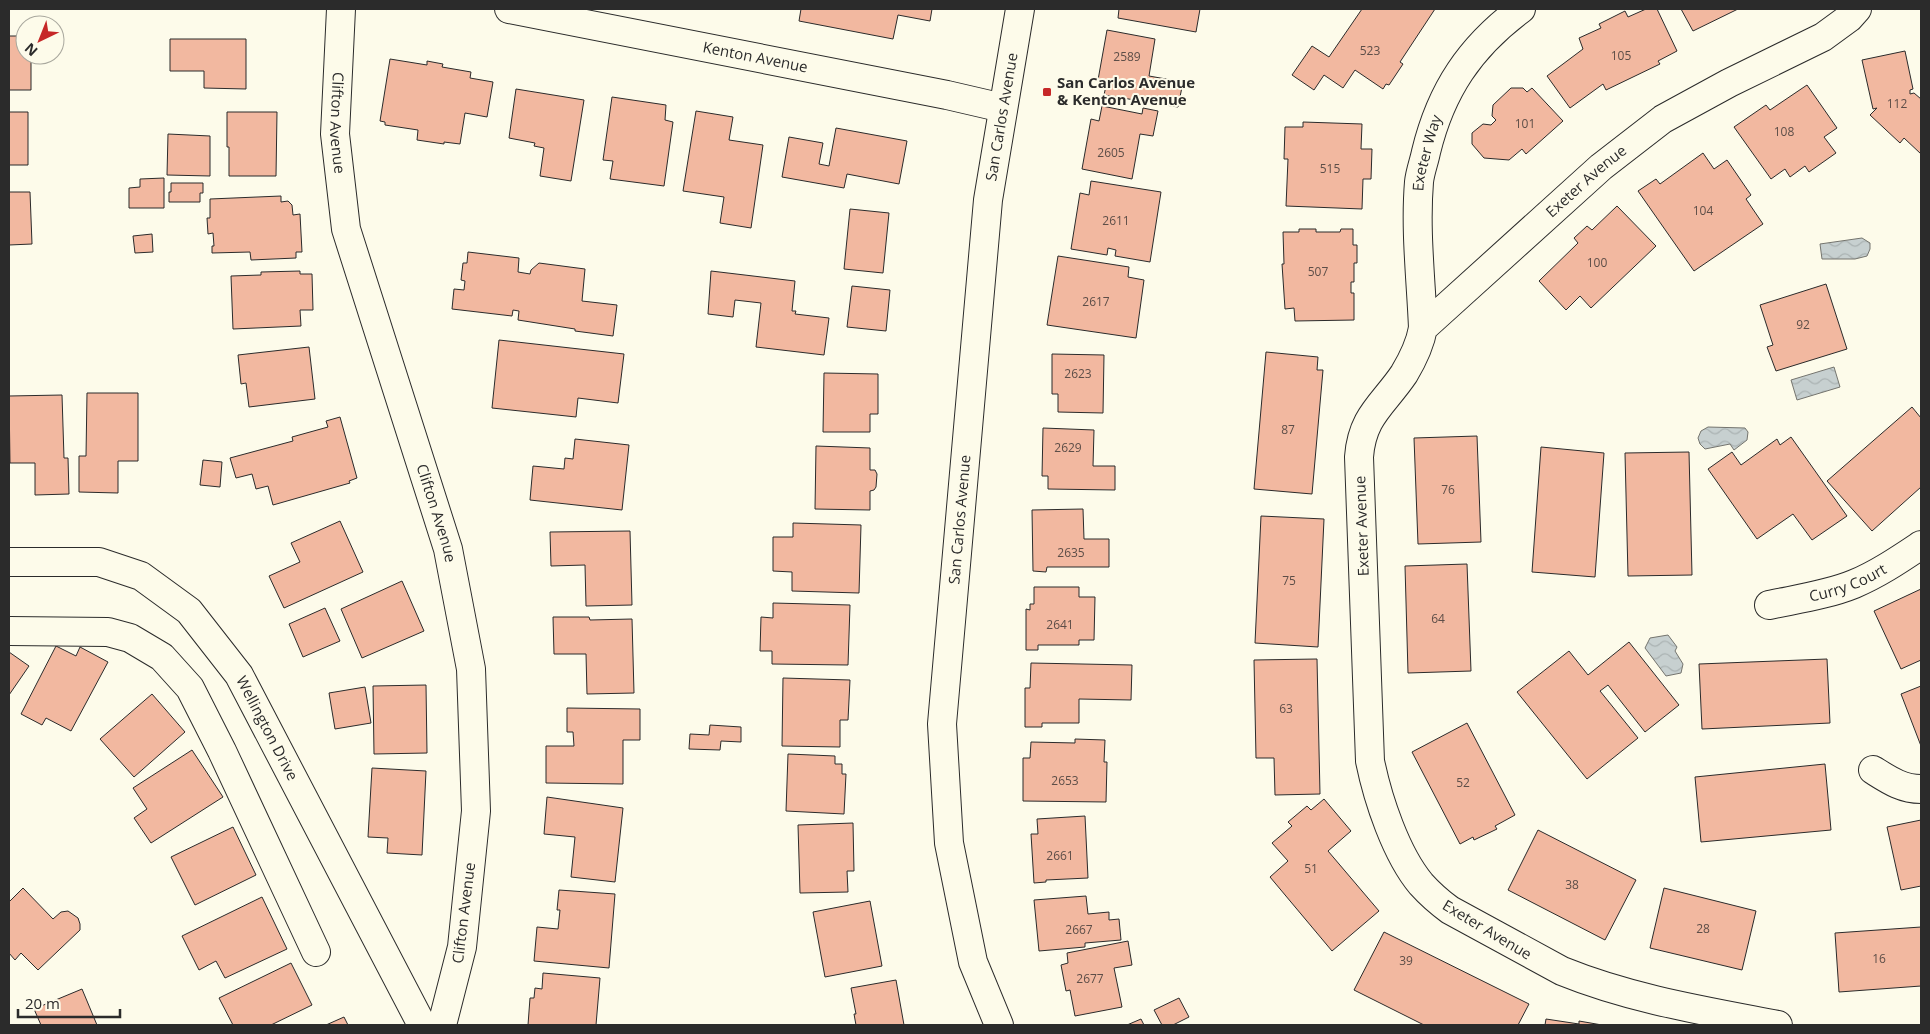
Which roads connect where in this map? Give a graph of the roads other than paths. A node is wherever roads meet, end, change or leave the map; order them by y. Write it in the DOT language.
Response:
graph roads {
  1 [pos="341,9"];
  2 [pos="509,9"];
  3 [pos="1020,9"];
  4 [pos="1521,9"];
  5 [pos="1857,9"];
  6 [pos="1002,108"];
  7 [pos="1424,328"];
  8 [pos="1921,545"];
  9 [pos="9,562"];
  10 [pos="1768,605"];
  11 [pos="9,631"];
  12 [pos="1873,770"];
  13 [pos="1921,789"];
  14 [pos="316,952"];
  15 [pos="422,1025"];
  16 [pos="442,1025"];
  17 [pos="999,1025"];
  18 [pos="1778,1025"];
  1 -- 16 [label="street, Clifton Avenue"];
  2 -- 6 [label="street, Kenton Avenue"];
  3 -- 6 [label="street, San Carlos Avenue"];
  4 -- 7 [label="street, Exeter Way"];
  5 -- 7 [label="street, Exeter Avenue"];
  6 -- 17 [label="street, San Carlos Avenue"];
  7 -- 18 [label="street, Exeter Avenue"];
  8 -- 10 [label="street, Curry Court"];
  9 -- 15 [label="street, Wellington Drive"];
  11 -- 14 [label="street"];
  12 -- 13 [label="street"];
}
